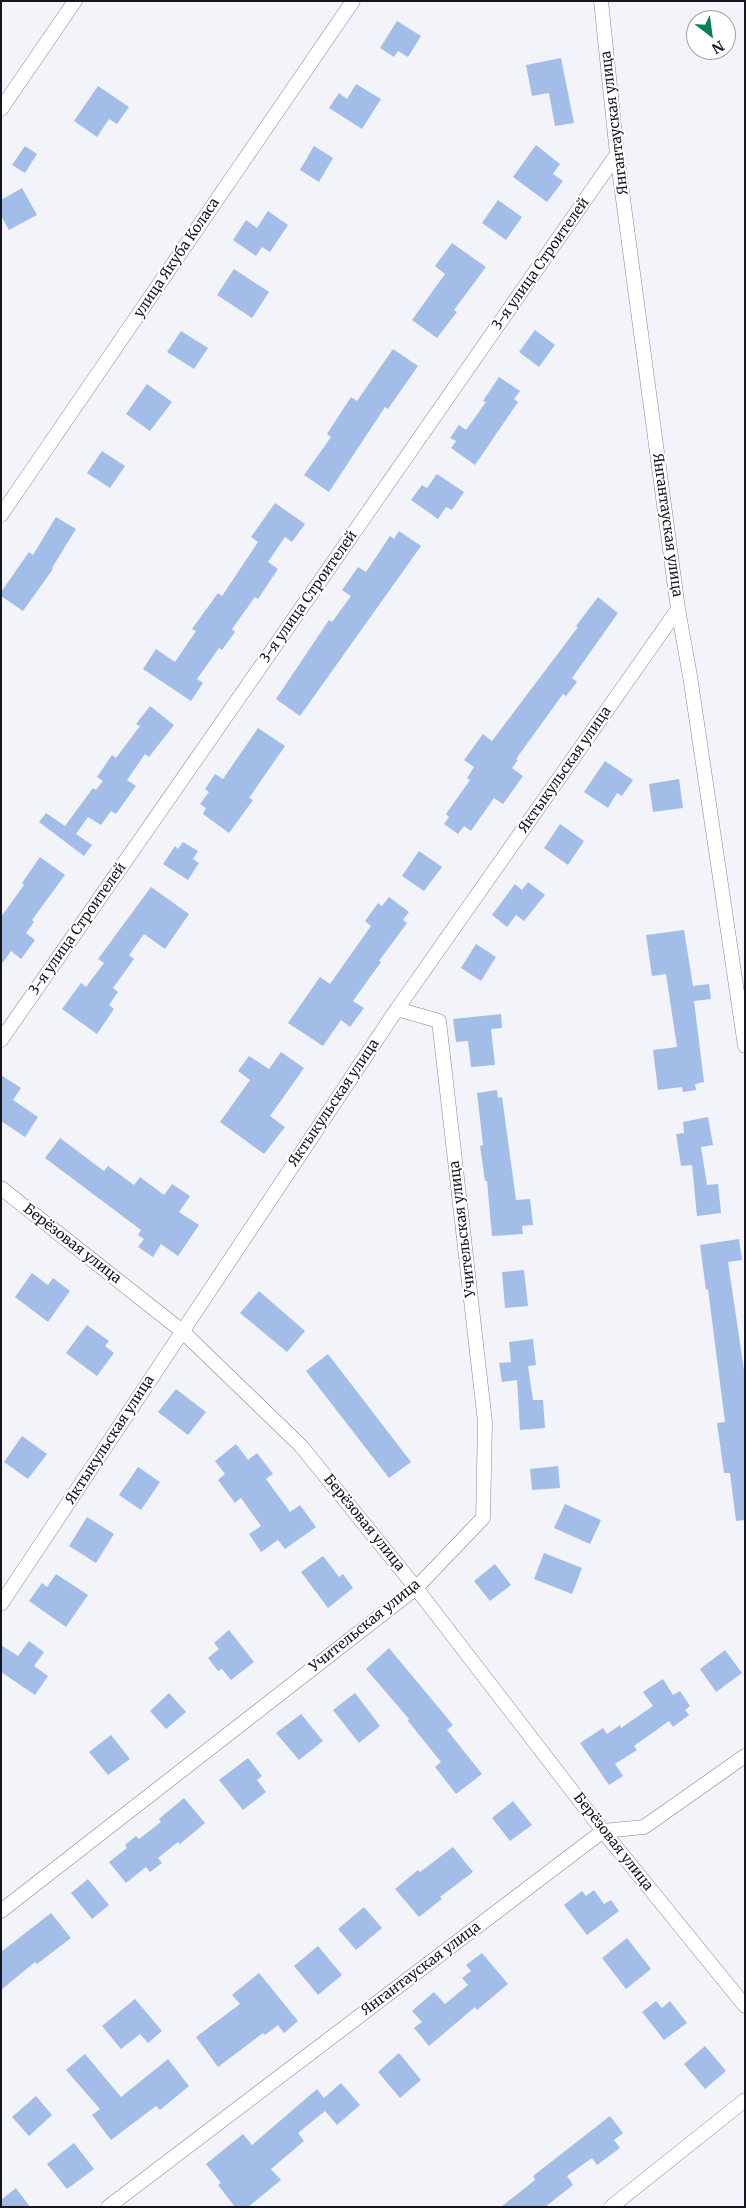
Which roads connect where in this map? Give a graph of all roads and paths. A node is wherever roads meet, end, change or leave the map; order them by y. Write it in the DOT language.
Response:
graph roads {
  1 [pos="75,1"];
  2 [pos="353,1"];
  3 [pos="601,1"];
  4 [pos="1,109"];
  5 [pos="617,154"];
  6 [pos="1,515"];
  7 [pos="678,609"];
  8 [pos="397,1009"];
  9 [pos="1,1040"];
  10 [pos="745,1046"];
  11 [pos="1,1188"];
  12 [pos="182,1330"];
  13 [pos="416,1588"];
  14 [pos="1,1604"];
  15 [pos="745,1756"];
  16 [pos="603,1831"];
  17 [pos="1,1911"];
  18 [pos="745,2006"];
  19 [pos="745,2100"];
  20 [pos="108,2207"];
  21 [pos="611,2207"];
  1 -- 4 [label="street"];
  2 -- 6 [label="street, улица Якуба Коласа"];
  3 -- 5 [label="street, Янгантауская улица"];
  5 -- 7 [label="street, Янгантауская улица"];
  5 -- 9 [label="street, 3-я улица Строителей"];
  7 -- 8 [label="street, Яктыкульская улица"];
  7 -- 10 [label="street, Янгантауская улица"];
  8 -- 12 [label="street, Яктыкульская улица"];
  8 -- 13 [label="street, Учительская улица"];
  11 -- 12 [label="street, Берёзовая улица"];
  12 -- 13 [label="street, Берёзовая улица"];
  12 -- 14 [label="street, Яктыкульская улица"];
  13 -- 16 [label="street, Берёзовая улица"];
  13 -- 17 [label="street, Учительская улица"];
  15 -- 16 [label="street"];
  16 -- 18 [label="street, Берёзовая улица"];
  16 -- 20 [label="street, Янгантауская улица"];
  19 -- 21 [label="street"];
}
